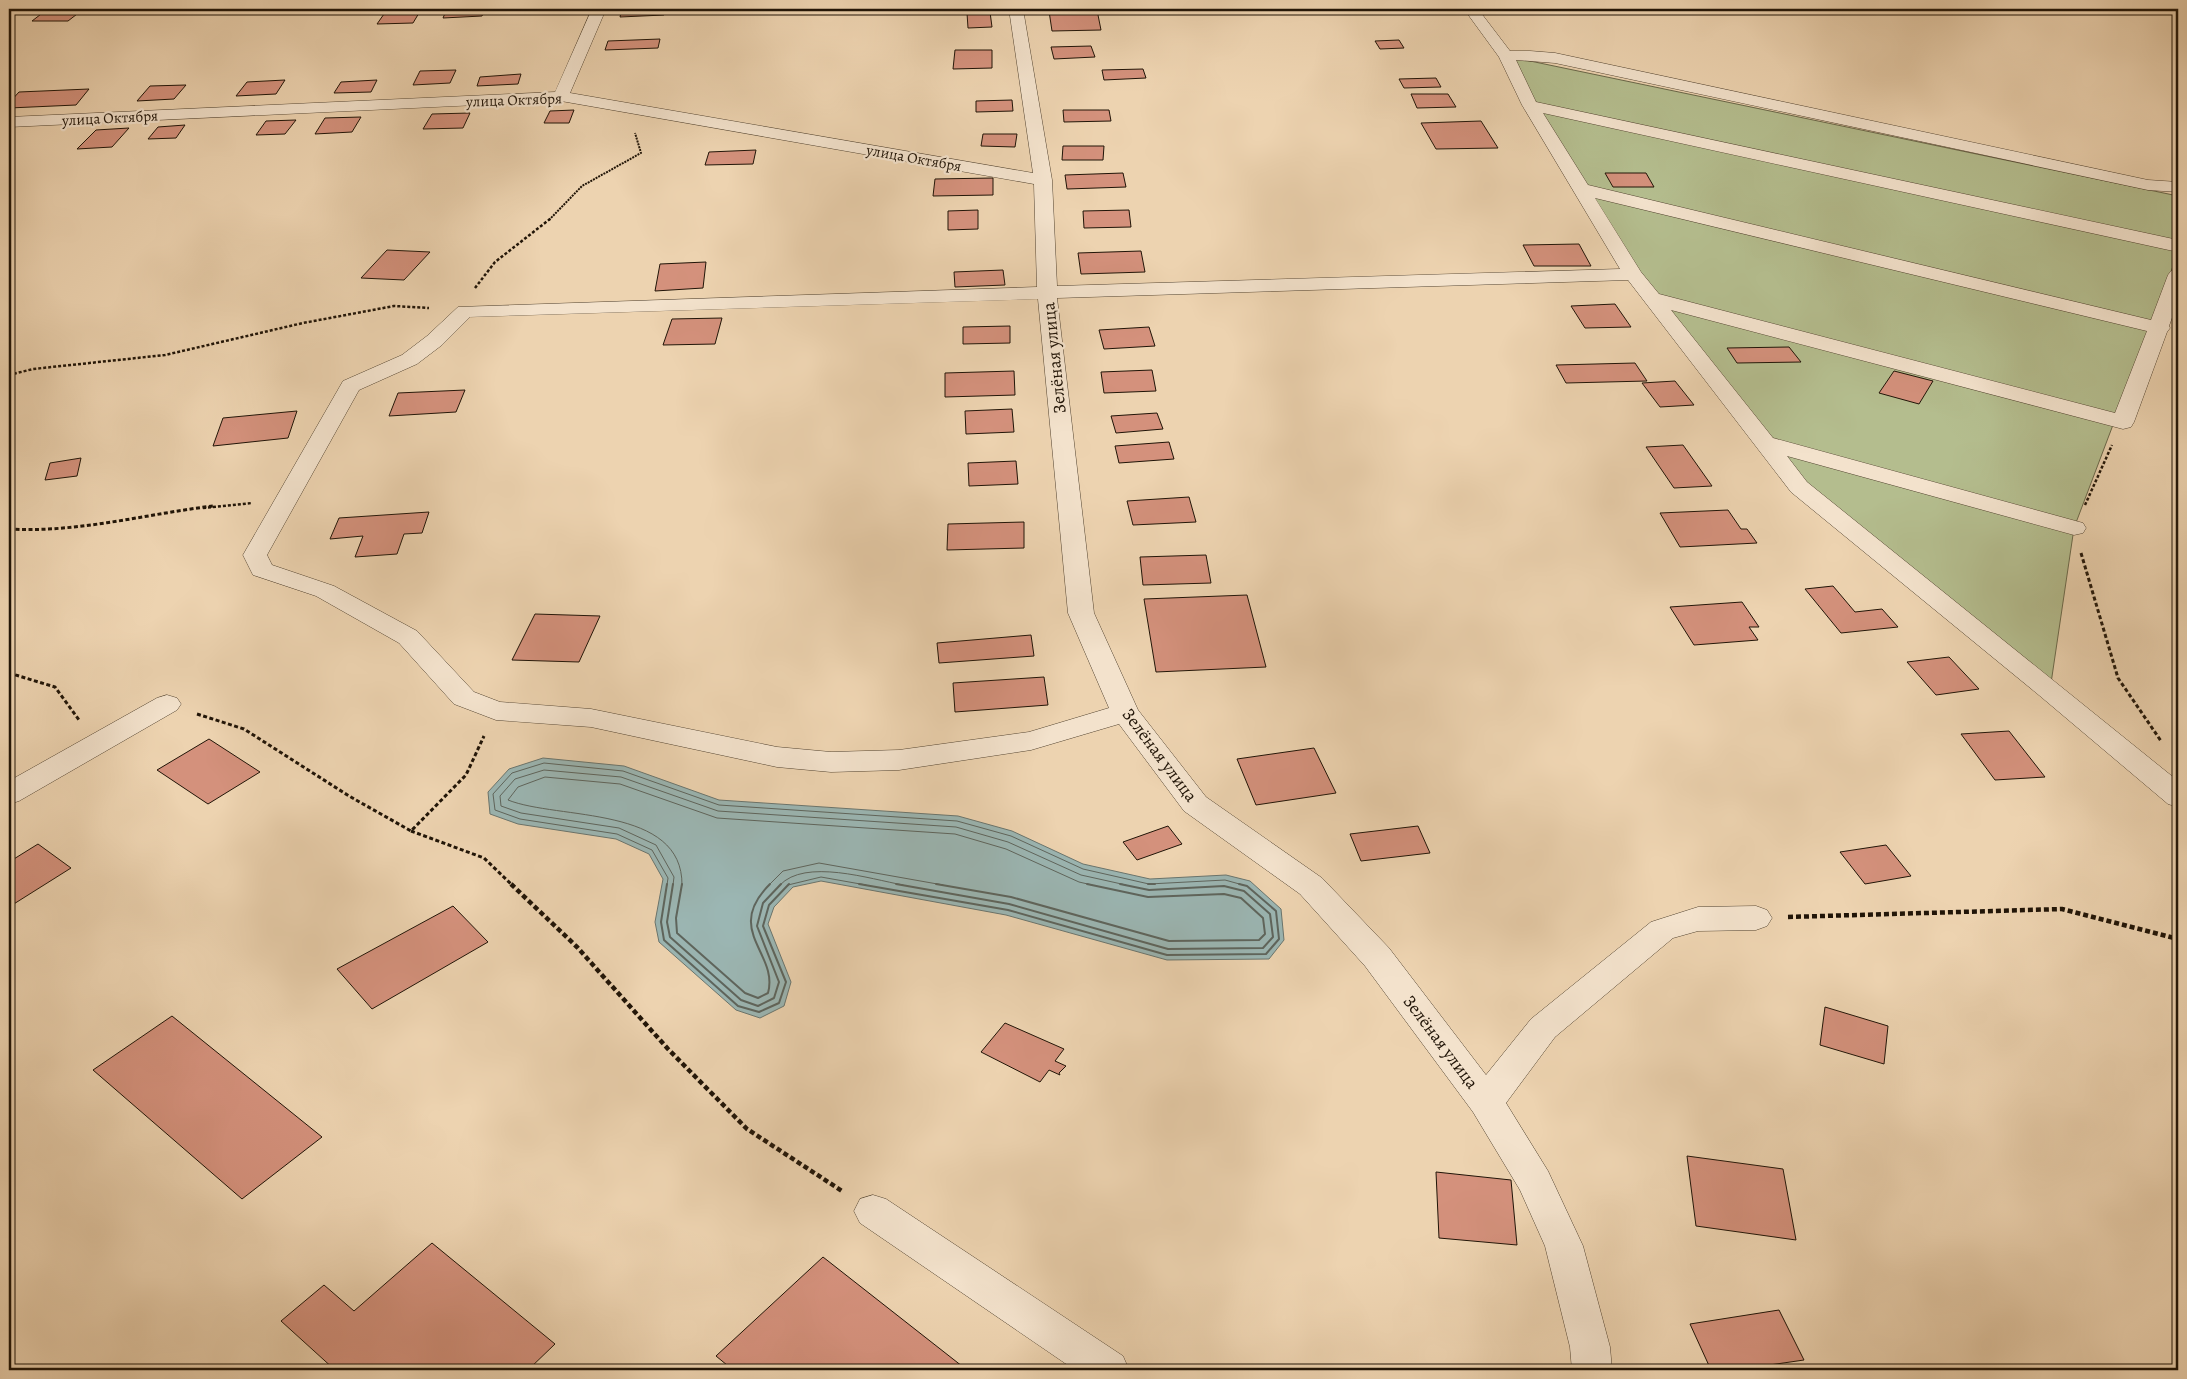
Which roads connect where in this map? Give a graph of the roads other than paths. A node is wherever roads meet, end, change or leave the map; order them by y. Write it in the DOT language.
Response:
graph roads {
  1 [pos="599,9"];
  2 [pos="1016,9"];
  3 [pos="1471,9"];
  4 [pos="1506,56"];
  5 [pos="561,96"];
  6 [pos="1530,105"];
  7 [pos="9,122"];
  8 [pos="1043,180"];
  9 [pos="2178,187"];
  10 [pos="1581,189"];
  11 [pos="2178,246"];
  12 [pos="1633,274"];
  13 [pos="2178,275"];
  14 [pos="1047,294"];
  15 [pos="1650,298"];
  16 [pos="2160,328"];
  17 [pos="1764,443"];
  18 [pos="2074,528"];
  19 [pos="167,704"];
  20 [pos="1125,713"];
  21 [pos="9,794"];
  22 [pos="2178,798"];
  23 [pos="1756,918"];
  24 [pos="1486,1102"];
  25 [pos="873,1211"];
  26 [pos="1109,1370"];
  27 [pos="1592,1370"];
  1 -- 5 [label="street"];
  2 -- 8 [label="street, Зелёная улица"];
  3 -- 4 [label="street"];
  4 -- 6 [label="street"];
  4 -- 9 [label="street"];
  5 -- 7 [label="street, улица Октября"];
  5 -- 8 [label="street, улица Октября"];
  6 -- 10 [label="street"];
  6 -- 11 [label="street"];
  8 -- 14 [label="street, Зелёная улица"];
  10 -- 12 [label="street"];
  10 -- 16 [label="street"];
  12 -- 14 [label="street"];
  12 -- 15 [label="street"];
  13 -- 16 [label="street"];
  14 -- 20 [label="street, Зелёная улица"];
  14 -- 20 [label="street"];
  15 -- 16 [label="street"];
  15 -- 17 [label="street"];
  17 -- 18 [label="street"];
  17 -- 22 [label="street"];
  19 -- 21 [label="street"];
  20 -- 24 [label="street, Зелёная улица"];
  23 -- 24 [label="street"];
  24 -- 27 [label="street, Зелёная улица"];
  25 -- 26 [label="street"];
}
